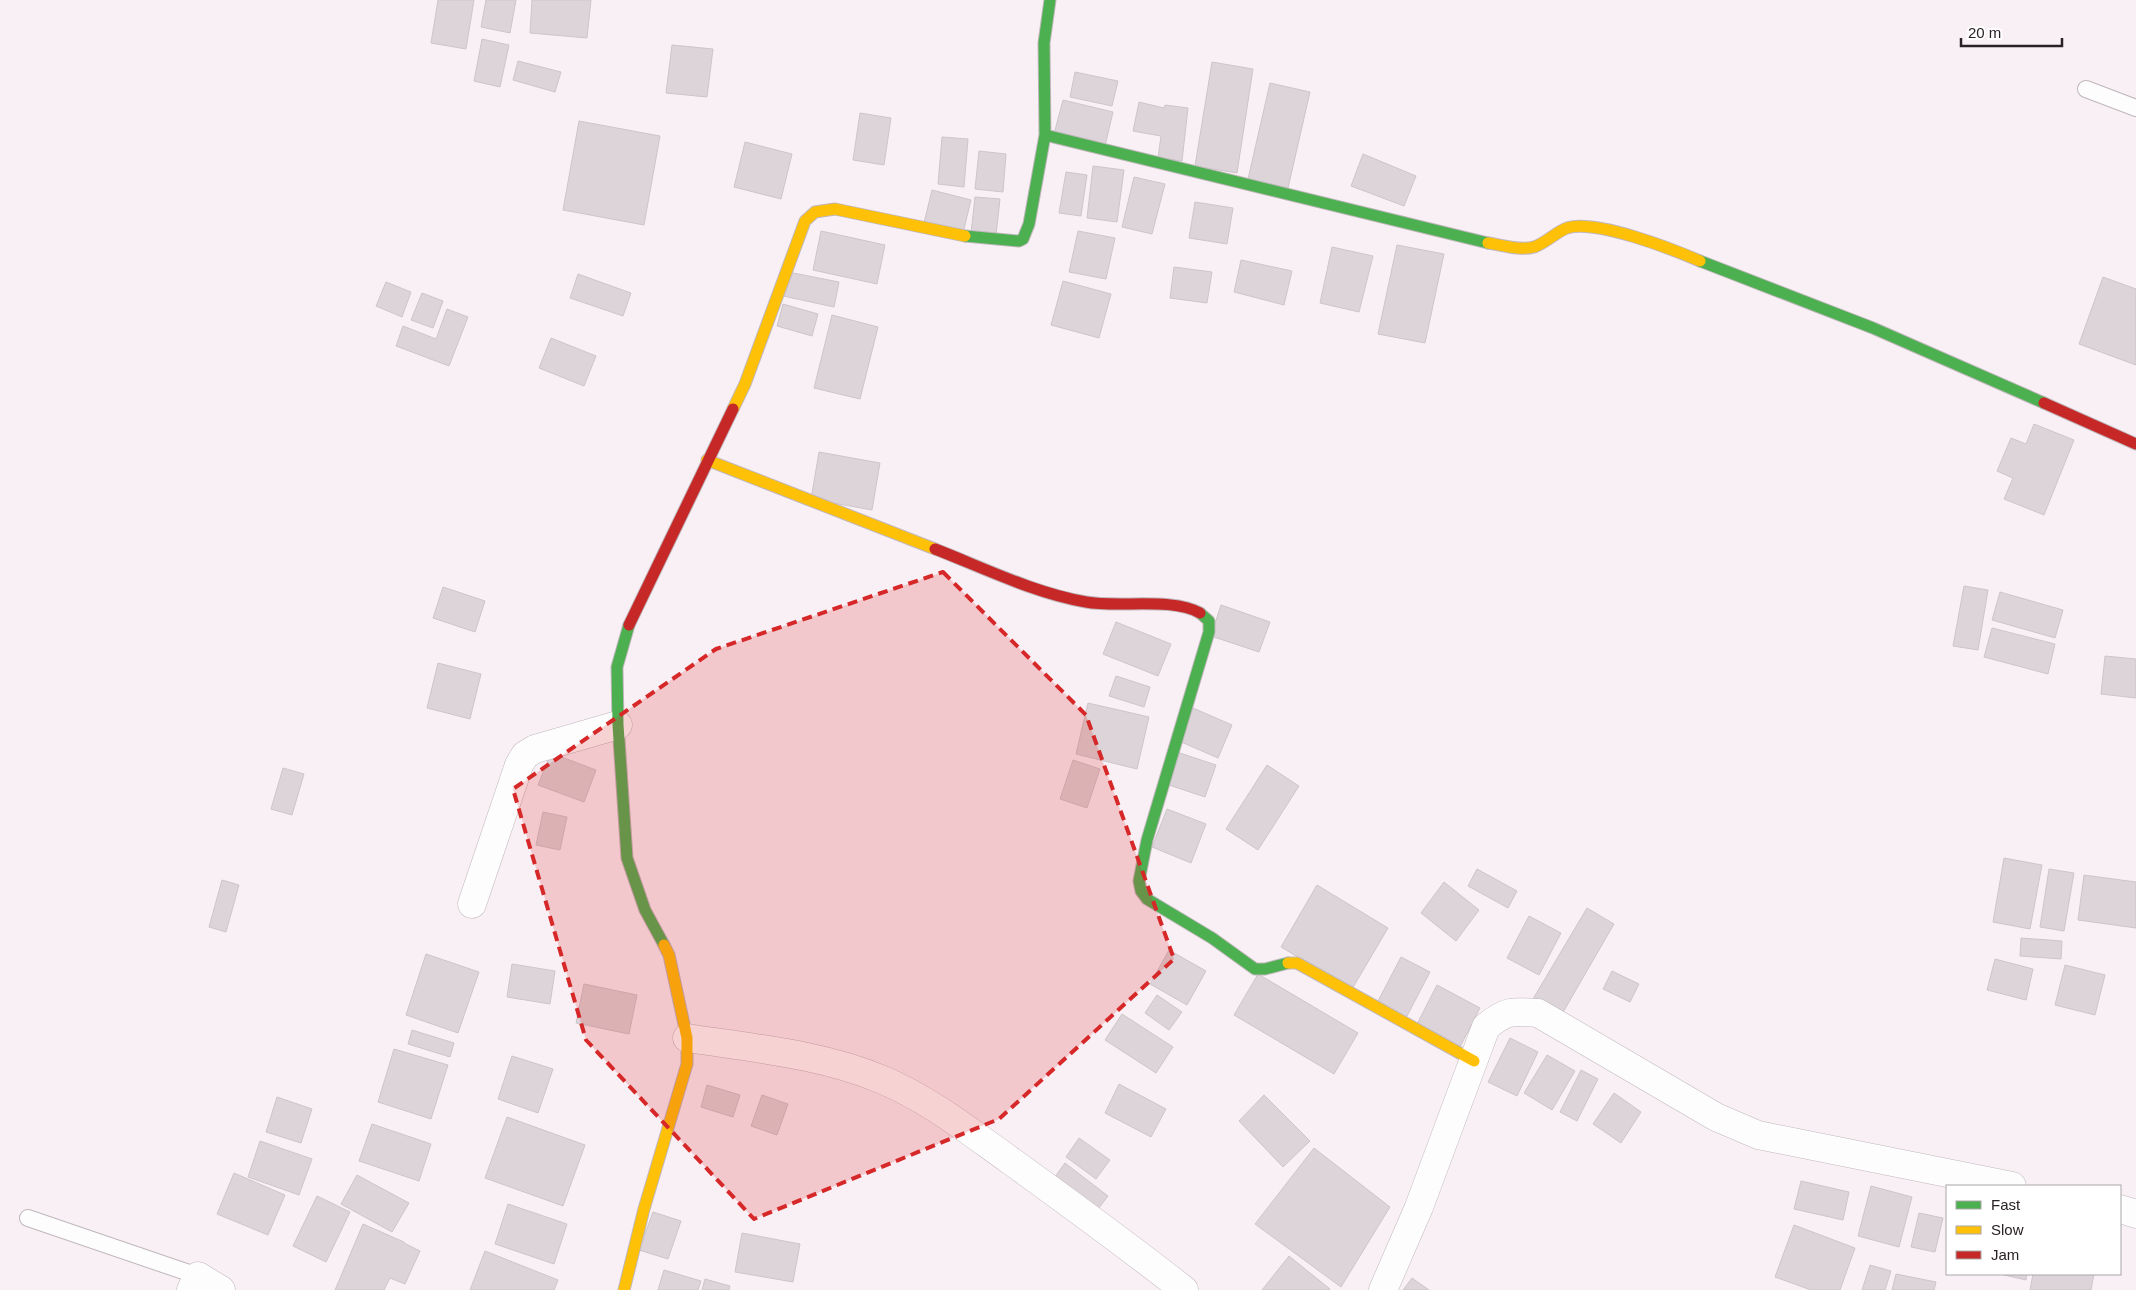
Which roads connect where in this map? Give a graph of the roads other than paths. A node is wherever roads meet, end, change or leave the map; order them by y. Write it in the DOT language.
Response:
graph roads {
  1 [pos="1050,0"];
  2 [pos="2086,89"];
  3 [pos="2136,108"];
  4 [pos="1045,135"];
  5 [pos="2136,444"];
  6 [pos="707,460"];
  7 [pos="618,725"];
  8 [pos="472,904"];
  9 [pos="687,1038"];
  10 [pos="1474,1061"];
  11 [pos="2007,1185"];
  12 [pos="2121,1209"];
  13 [pos="2136,1214"];
  14 [pos="28,1218"];
  15 [pos="194,1283"];
  16 [pos="221,1290"];
  17 [pos="624,1290"];
  18 [pos="1184,1290"];
  19 [pos="1384,1290"];
  1 -- 4 [label="street"];
  2 -- 3 [label="lane"];
  4 -- 5 [label="street"];
  4 -- 6 [label="street"];
  6 -- 7 [label="street"];
  6 -- 10 [label="street"];
  7 -- 8 [label="street"];
  7 -- 9 [label="street"];
  9 -- 17 [label="street"];
  9 -- 18 [label="street"];
  10 -- 11 [label="street"];
  10 -- 19 [label="street"];
  12 -- 13 [label="street"];
  14 -- 15 [label="lane"];
  15 -- 16 [label="street"];
}
